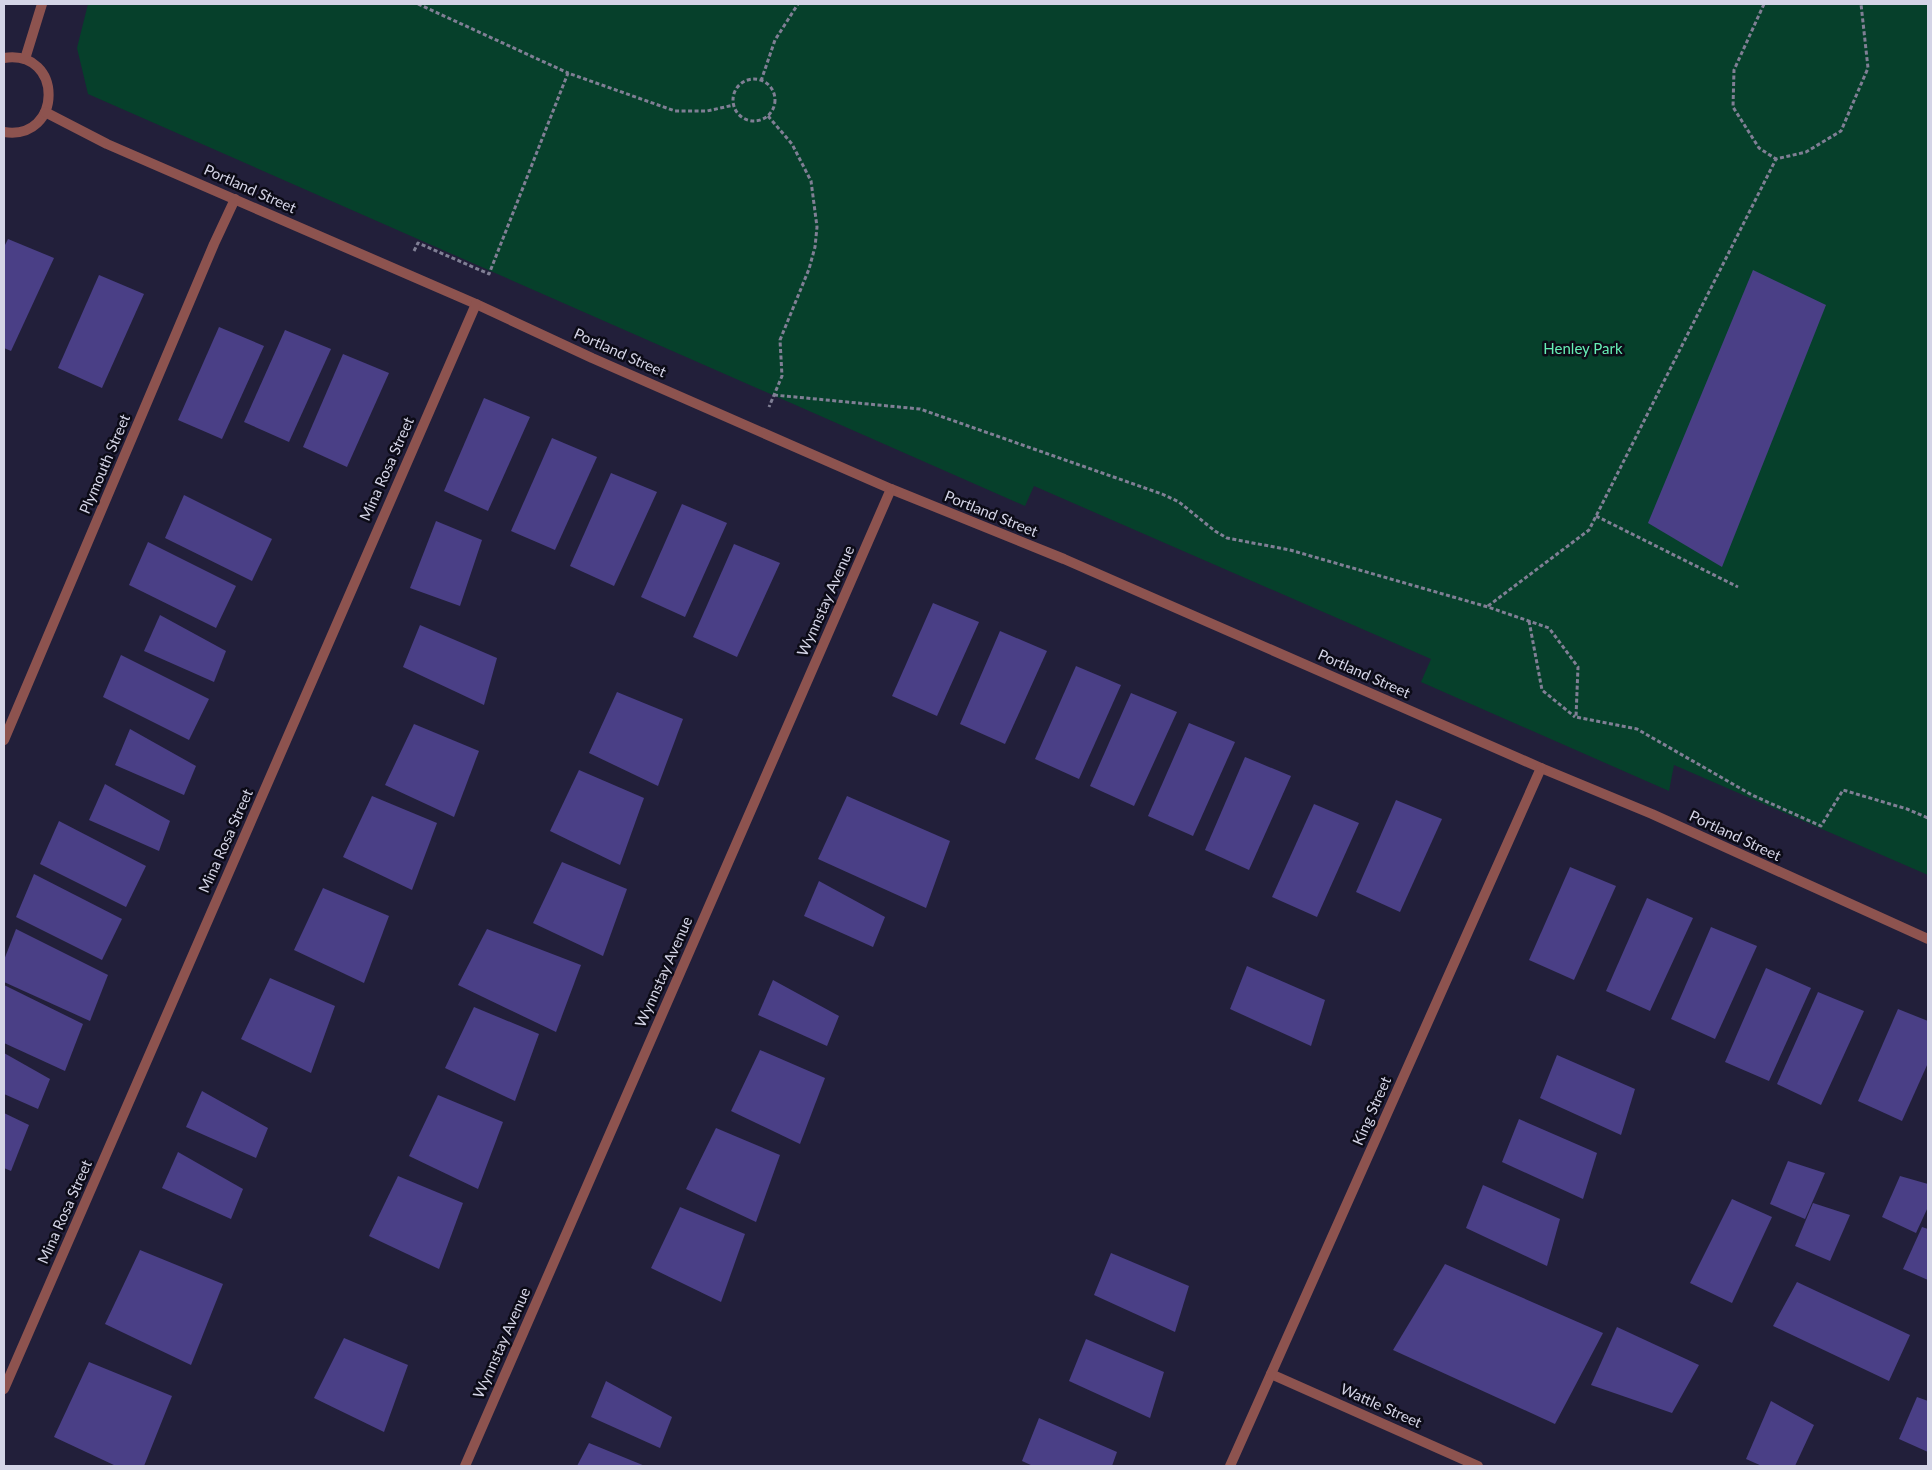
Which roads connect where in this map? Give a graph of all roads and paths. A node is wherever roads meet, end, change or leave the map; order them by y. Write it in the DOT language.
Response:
graph roads {
  1 [pos="42,4"];
  2 [pos="418,4"];
  3 [pos="798,4"];
  4 [pos="1764,4"];
  5 [pos="1861,4"];
  6 [pos="4,58"];
  7 [pos="25,59"];
  8 [pos="568,72"];
  9 [pos="761,81"];
  10 [pos="734,105"];
  11 [pos="45,112"];
  12 [pos="768,116"];
  13 [pos="4,132"];
  14 [pos="1776,159"];
  15 [pos="235,199"];
  16 [pos="403,273"];
  17 [pos="476,304"];
  18 [pos="774,395"];
  19 [pos="759,430"];
  20 [pos="890,489"];
  21 [pos="1596,516"];
  22 [pos="1738,587"];
  23 [pos="1488,606"];
  24 [pos="1529,621"];
  25 [pos="1576,717"];
  26 [pos="4,740"];
  27 [pos="1541,768"];
  28 [pos="1928,818"];
  29 [pos="1928,939"];
  30 [pos="1271,1374"];
  31 [pos="4,1390"];
  32 [pos="465,1466"];
  33 [pos="1230,1466"];
  34 [pos="1478,1466"];
  1 -- 7 [label="street"];
  2 -- 8 [label="path"];
  3 -- 9 [label="path"];
  4 -- 14 [label="path"];
  5 -- 14 [label="path"];
  6 -- 7 [label="street"];
  7 -- 11 [label="street"];
  8 -- 10 [label="path"];
  8 -- 16 [label="path"];
  9 -- 10 [label="path"];
  9 -- 12 [label="path"];
  10 -- 12 [label="path"];
  11 -- 13 [label="street"];
  11 -- 15 [label="street, Portland Street"];
  12 -- 18 [label="path"];
  14 -- 21 [label="path"];
  15 -- 16 [label="street, Portland Street"];
  15 -- 26 [label="street, Plymouth Street"];
  16 -- 17 [label="street, Portland Street"];
  17 -- 19 [label="street, Portland Street"];
  17 -- 31 [label="street, Mina Rosa Street"];
  18 -- 19 [label="path"];
  18 -- 23 [label="path"];
  19 -- 20 [label="street, Portland Street"];
  20 -- 27 [label="street, Portland Street"];
  20 -- 32 [label="street, Wynnstay Avenue"];
  21 -- 22 [label="path"];
  21 -- 23 [label="path"];
  23 -- 24 [label="path"];
  24 -- 25 [label="path"];
  24 -- 25 [label="path"];
  25 -- 28 [label="path"];
  27 -- 29 [label="street, Portland Street"];
  27 -- 30 [label="street, King Street"];
  30 -- 33 [label="street, King Street"];
  30 -- 34 [label="street, Wattle Street"];
}
